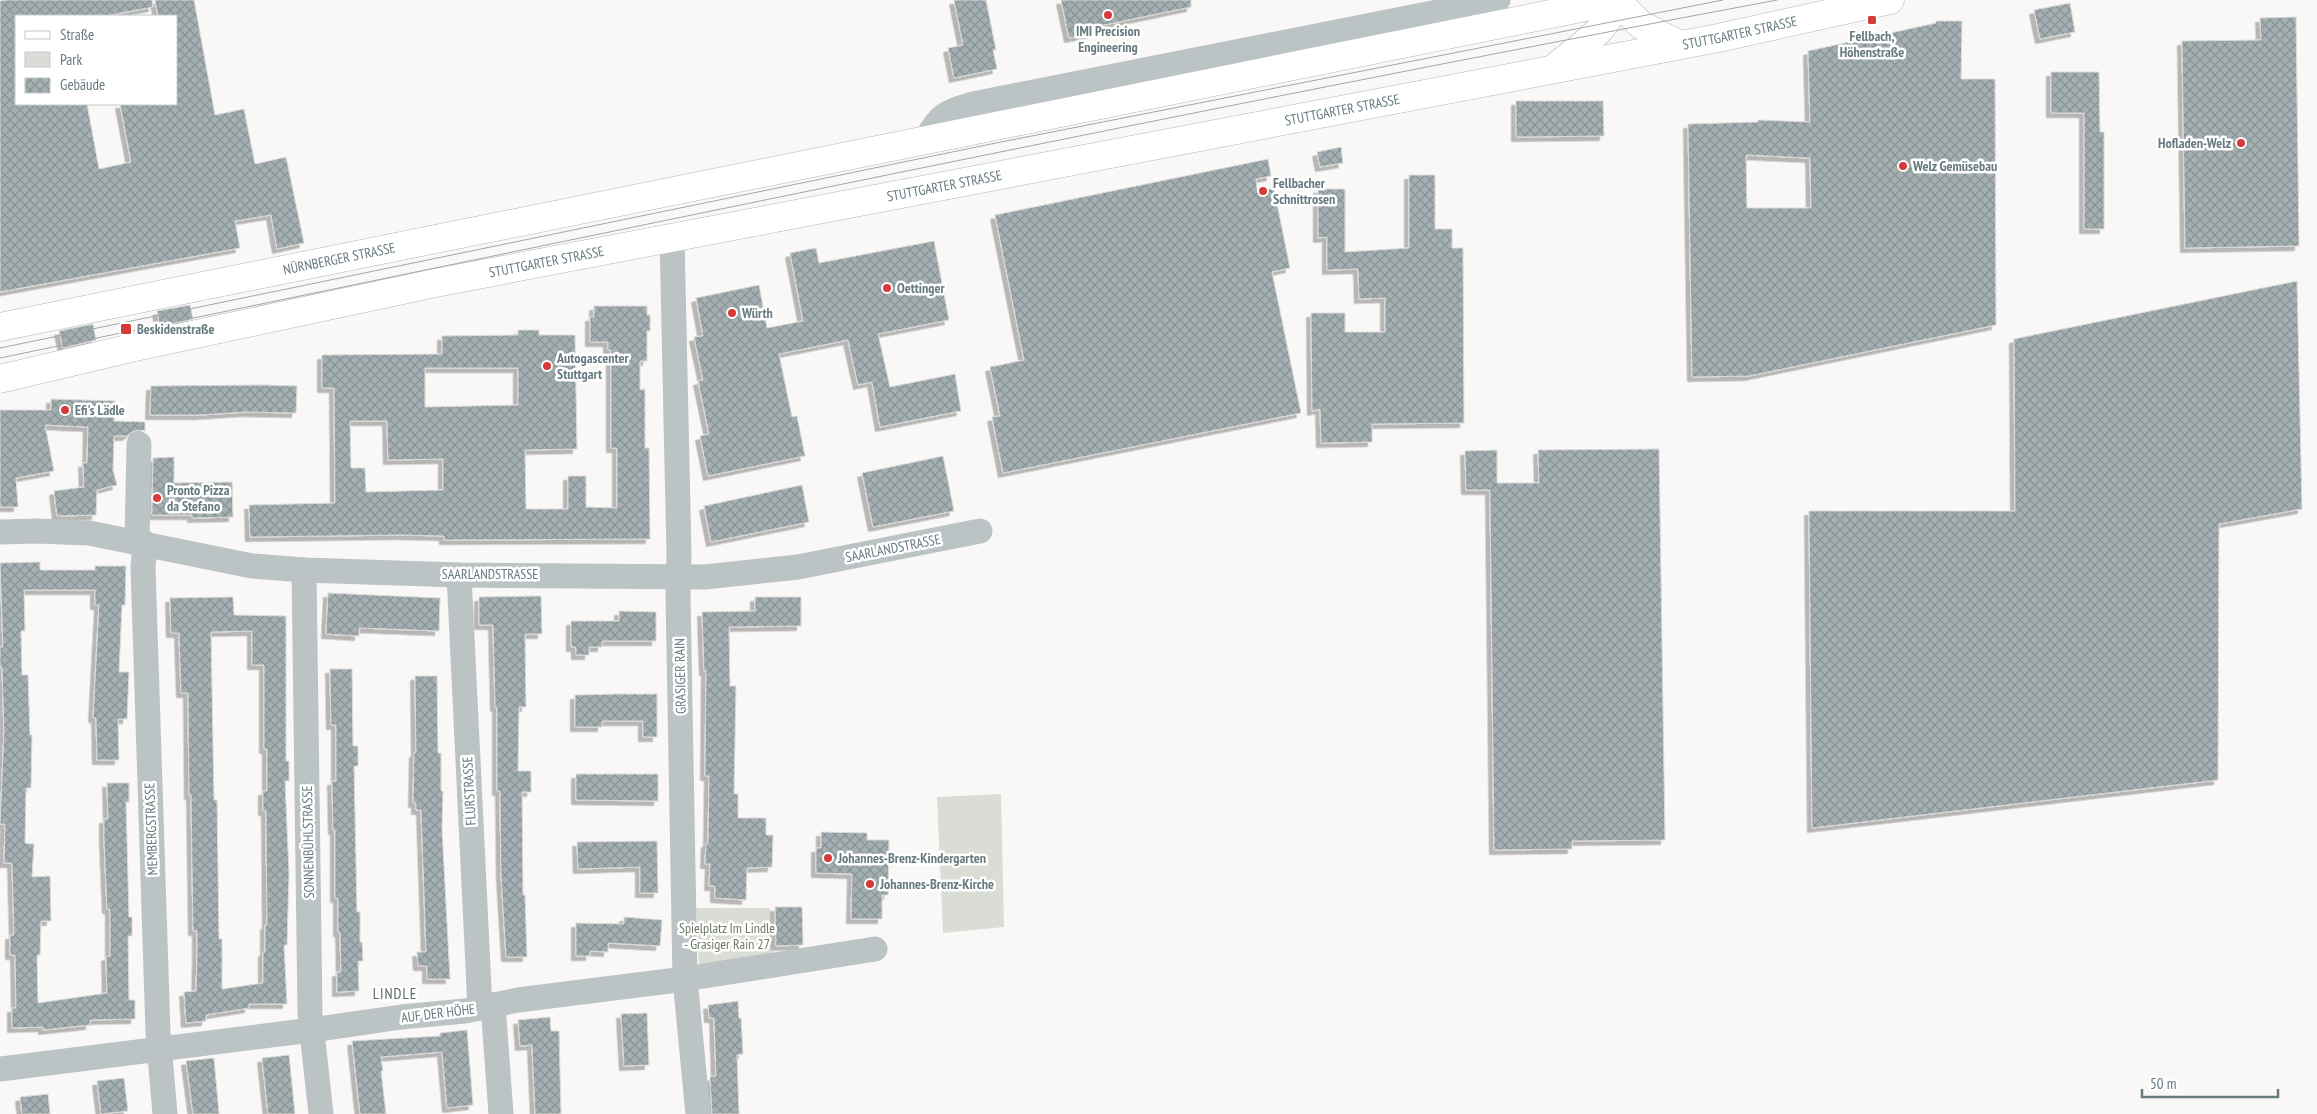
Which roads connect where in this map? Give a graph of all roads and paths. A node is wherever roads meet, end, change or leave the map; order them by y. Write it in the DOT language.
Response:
graph roads {
  1 [pos="1498,0"];
  2 [pos="1618,0"];
  3 [pos="1890,0"];
  4 [pos="1678,44"];
  5 [pos="1555,67"];
  6 [pos="925,141"];
  7 [pos="672,237"];
  8 [pos="0,328"];
  9 [pos="0,379"];
  10 [pos="138,444"];
  11 [pos="980,531"];
  12 [pos="0,532"];
  13 [pos="141,542"];
  14 [pos="304,570"];
  15 [pos="459,575"];
  16 [pos="679,576"];
  17 [pos="876,949"];
  18 [pos="685,979"];
  19 [pos="486,1007"];
  20 [pos="312,1030"];
  21 [pos="159,1050"];
  22 [pos="0,1068"];
  23 [pos="165,1114"];
  24 [pos="321,1114"];
  25 [pos="501,1114"];
  26 [pos="698,1114"];
  1 -- 6 [label="street"];
  2 -- 4 [label="main road"];
  2 -- 5 [label="main road"];
  2 -- 6 [label="main road"];
  3 -- 4 [label="main road, STUTTGARTER STRASSE"];
  4 -- 5 [label="main road, STUTTGARTER STRASSE"];
  5 -- 7 [label="main road, STUTTGARTER STRASSE"];
  6 -- 8 [label="main road, NÜRNBERGER STRASSE"];
  7 -- 9 [label="main road, STUTTGARTER STRASSE"];
  7 -- 16 [label="street, GRASIGER RAIN"];
  10 -- 13 [label="street, MEMBERGSTRASSE"];
  11 -- 16 [label="street, SAARLANDSTRASSE"];
  12 -- 13 [label="street, SAARLANDSTRASSE"];
  13 -- 14 [label="street, SAARLANDSTRASSE"];
  13 -- 21 [label="street, MEMBERGSTRASSE"];
  14 -- 15 [label="street, SAARLANDSTRASSE"];
  14 -- 20 [label="street, SONNENBÜHLSTRASSE"];
  15 -- 16 [label="street, SAARLANDSTRASSE"];
  15 -- 19 [label="street, FLURSTRASSE"];
  16 -- 18 [label="street, GRASIGER RAIN"];
  17 -- 18 [label="street, AUF DER HÖHE"];
  18 -- 19 [label="street, AUF DER HÖHE"];
  18 -- 26 [label="street, GRASIGER RAIN"];
  19 -- 20 [label="street, AUF DER HÖHE"];
  19 -- 25 [label="street, FLURSTRASSE"];
  20 -- 21 [label="street, AUF DER HÖHE"];
  20 -- 24 [label="street, SONNENBÜHLSTRASSE"];
  21 -- 22 [label="street, AUF DER HÖHE"];
  21 -- 23 [label="street, MEMBERGSTRASSE"];
}
